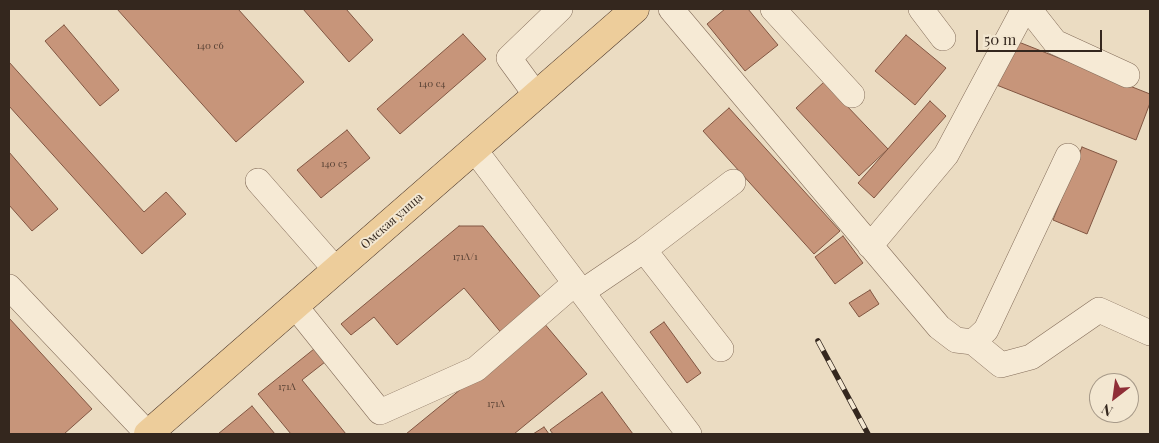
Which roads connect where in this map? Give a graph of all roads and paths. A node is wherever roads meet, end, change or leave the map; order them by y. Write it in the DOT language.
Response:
graph roads {
  1 [pos="560,9"];
  2 [pos="635,9"];
  3 [pos="671,9"];
  4 [pos="773,9"];
  5 [pos="921,9"];
  6 [pos="1024,9"];
  7 [pos="1029,9"];
  8 [pos="943,38"];
  9 [pos="1128,75"];
  10 [pos="536,95"];
  11 [pos="852,95"];
  12 [pos="474,149"];
  13 [pos="1068,156"];
  14 [pos="258,180"];
  15 [pos="732,182"];
  16 [pos="870,246"];
  17 [pos="644,250"];
  18 [pos="336,270"];
  19 [pos="9,287"];
  20 [pos="579,288"];
  21 [pos="295,306"];
  22 [pos="1150,333"];
  23 [pos="973,342"];
  24 [pos="722,349"];
  25 [pos="148,434"];
  26 [pos="689,434"];
  1 -- 10 [label="lane"];
  2 -- 10 [label="main road, Омская улица"];
  3 -- 16 [label="lane"];
  4 -- 11 [label="lane"];
  5 -- 8 [label="lane"];
  6 -- 16 [label="lane"];
  7 -- 9 [label="lane"];
  10 -- 12 [label="main road, Омская улица"];
  12 -- 18 [label="main road, Омская улица"];
  12 -- 20 [label="lane"];
  13 -- 23 [label="lane"];
  14 -- 18 [label="lane"];
  15 -- 17 [label="lane"];
  16 -- 23 [label="lane"];
  17 -- 20 [label="lane"];
  17 -- 24 [label="lane"];
  18 -- 21 [label="main road, Омская улица"];
  19 -- 25 [label="lane"];
  20 -- 21 [label="lane"];
  20 -- 26 [label="lane"];
  21 -- 25 [label="main road, Омская улица"];
  22 -- 23 [label="lane"];
}
